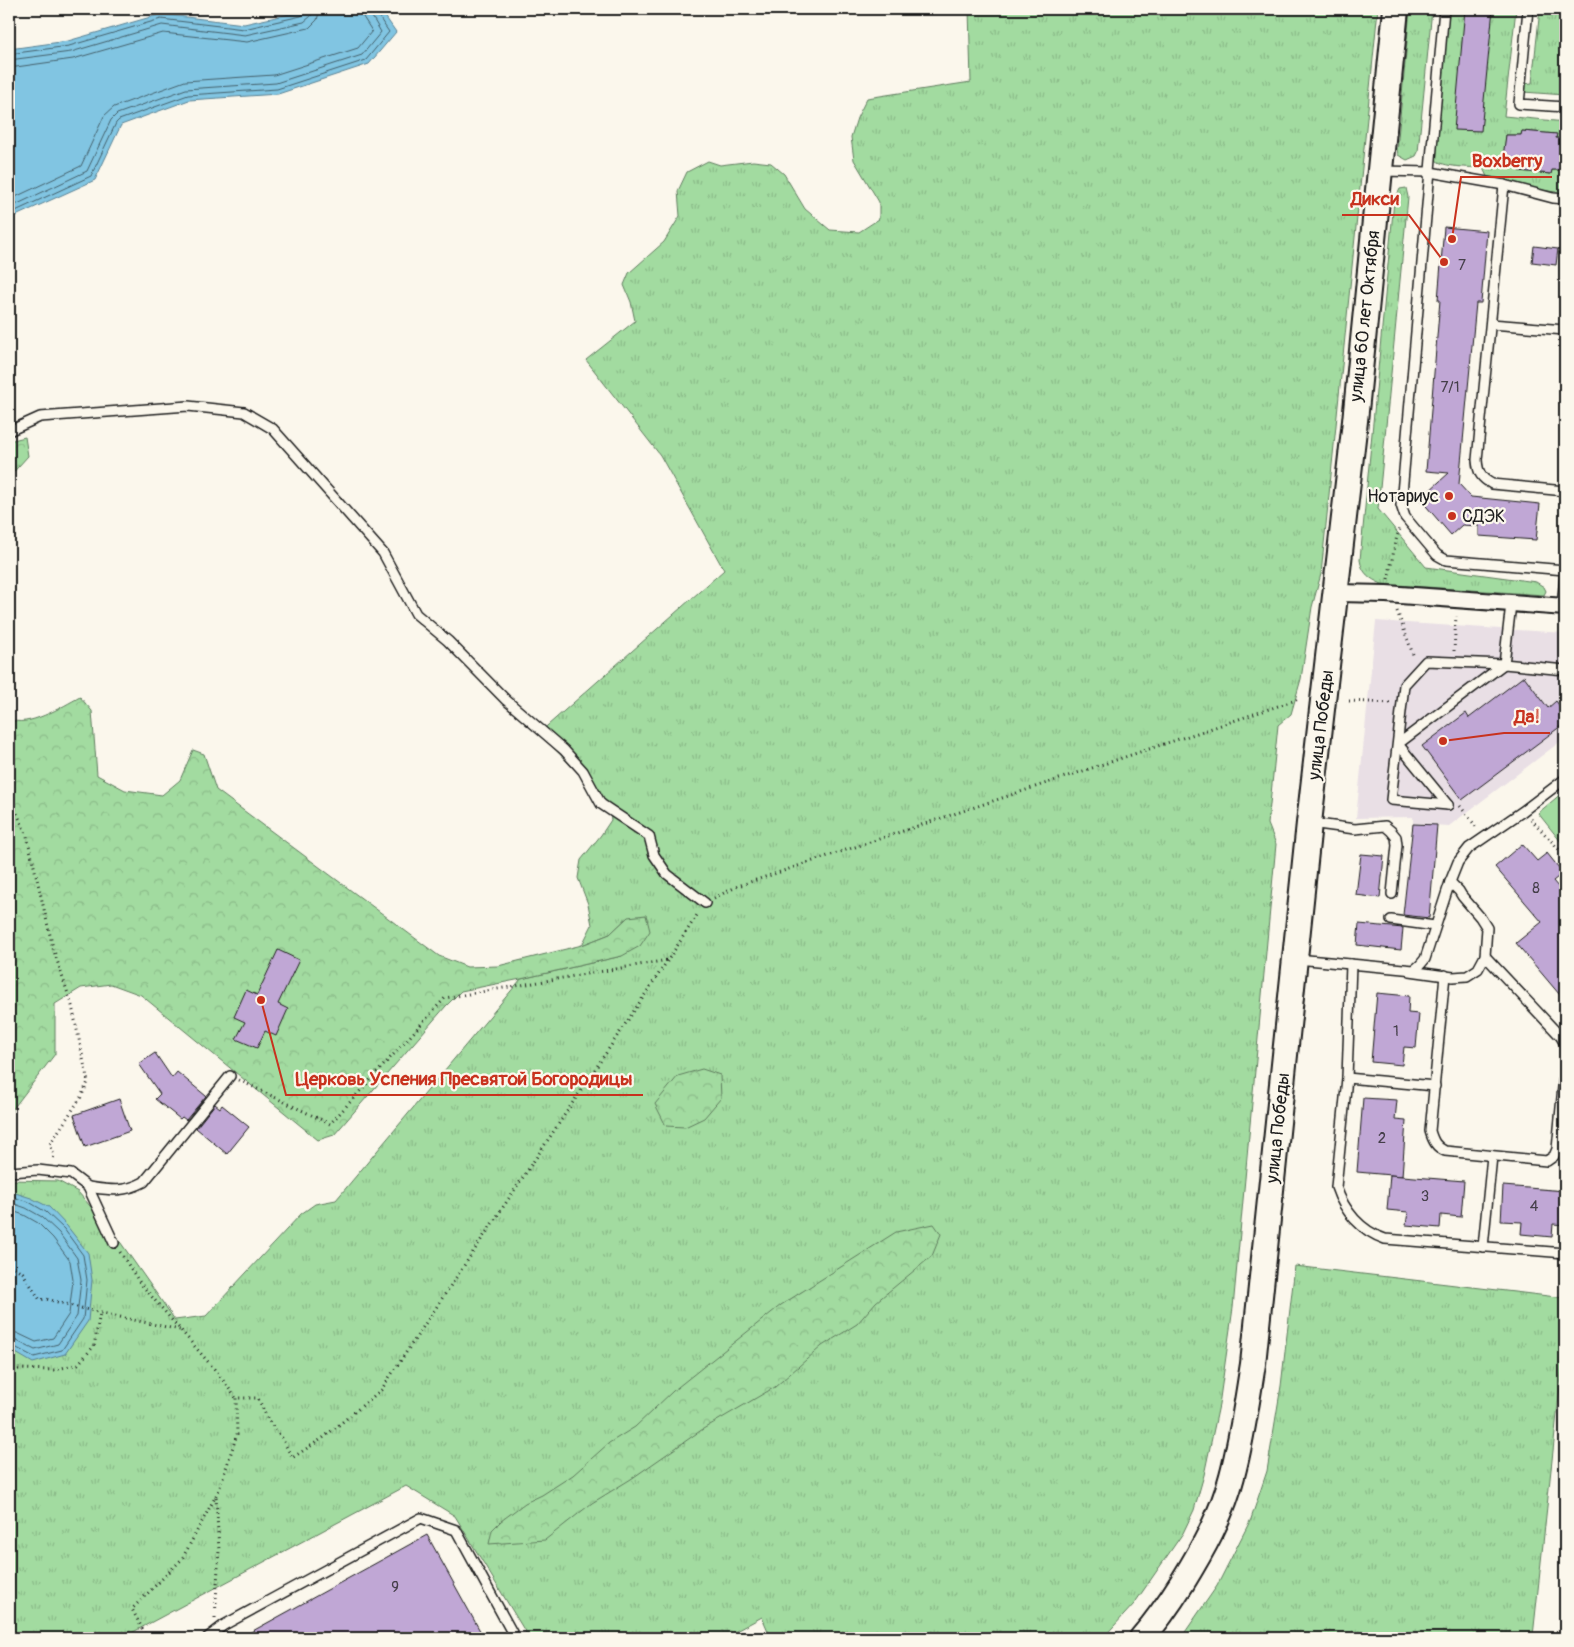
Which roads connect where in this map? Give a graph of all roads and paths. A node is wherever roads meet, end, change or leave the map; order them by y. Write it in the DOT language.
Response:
graph roads {
  1 [pos="1396,9"];
  2 [pos="1444,9"];
  3 [pos="1528,9"];
  4 [pos="1565,108"];
  5 [pos="1380,171"];
  6 [pos="1430,172"];
  7 [pos="1504,185"];
  8 [pos="1565,199"];
  9 [pos="1491,324"];
  10 [pos="1565,330"];
  11 [pos="9,431"];
  12 [pos="1565,491"];
  13 [pos="1405,517"];
  14 [pos="1565,570"];
  15 [pos="1565,576"];
  16 [pos="1387,585"];
  17 [pos="1336,593"];
  18 [pos="1511,604"];
  19 [pos="1564,607"];
  20 [pos="1396,608"];
  21 [pos="1456,616"];
  22 [pos="1454,662"];
  23 [pos="1504,664"];
  24 [pos="1418,669"];
  25 [pos="1565,670"];
  26 [pos="1299,699"];
  27 [pos="1349,701"];
  28 [pos="1402,704"];
  29 [pos="1398,744"];
  30 [pos="1565,779"];
  31 [pos="9,795"];
  32 [pos="1448,805"];
  33 [pos="1523,811"];
  34 [pos="1309,823"];
  35 [pos="1484,837"];
  36 [pos="1565,856"];
  37 [pos="1450,882"];
  38 [pos="1392,894"];
  39 [pos="705,903"];
  40 [pos="1391,920"];
  41 [pos="1435,926"];
  42 [pos="1486,956"];
  43 [pos="1296,959"];
  44 [pos="668,960"];
  45 [pos="1351,964"];
  46 [pos="1407,970"];
  47 [pos="1445,976"];
  48 [pos="1565,1044"];
  49 [pos="1565,1066"];
  50 [pos="230,1076"];
  51 [pos="1346,1078"];
  52 [pos="1435,1086"];
  53 [pos="1492,1156"];
  54 [pos="9,1172"];
  55 [pos="71,1174"];
  56 [pos="88,1187"];
  57 [pos="114,1243"];
  58 [pos="1483,1247"];
  59 [pos="1565,1253"];
  60 [pos="14,1267"];
  61 [pos="100,1313"];
  62 [pos="180,1330"];
  63 [pos="9,1365"];
  64 [pos="236,1398"];
  65 [pos="216,1497"];
  66 [pos="211,1635"];
  67 [pos="148,1638"];
  68 [pos="515,1638"];
  69 [pos="1142,1638"];
  1 -- 5 [label="street, улица 60 лет Октября"];
  2 -- 6 [label="lane"];
  3 -- 4 [label="lane"];
  5 -- 6 [label="lane"];
  5 -- 17 [label="street, улица 60 лет Октября"];
  6 -- 7 [label="lane"];
  6 -- 13 [label="lane"];
  7 -- 8 [label="lane"];
  7 -- 9 [label="lane"];
  9 -- 10 [label="lane"];
  9 -- 12 [label="lane"];
  11 -- 39 [label="lane"];
  13 -- 14 [label="lane"];
  13 -- 16 [label="path"];
  15 -- 19 [label="lane"];
  17 -- 18 [label="street"];
  17 -- 34 [label="street, улица Победы"];
  18 -- 19 [label="street"];
  18 -- 23 [label="lane"];
  20 -- 24 [label="path"];
  21 -- 22 [label="path"];
  22 -- 23 [label="lane"];
  22 -- 24 [label="lane"];
  23 -- 25 [label="lane"];
  23 -- 29 [label="lane"];
  24 -- 28 [label="lane"];
  26 -- 39 [label="path"];
  27 -- 28 [label="path"];
  28 -- 29 [label="lane"];
  29 -- 32 [label="lane"];
  29 -- 32 [label="lane"];
  30 -- 33 [label="lane"];
  31 -- 55 [label="path"];
  32 -- 35 [label="path"];
  33 -- 35 [label="lane"];
  33 -- 36 [label="path"];
  34 -- 38 [label="lane"];
  34 -- 43 [label="street, улица Победы"];
  35 -- 37 [label="lane"];
  37 -- 41 [label="lane"];
  37 -- 42 [label="lane"];
  39 -- 44 [label="path"];
  40 -- 41 [label="lane"];
  41 -- 46 [label="lane"];
  42 -- 47 [label="lane"];
  42 -- 48 [label="lane"];
  43 -- 45 [label="lane"];
  43 -- 69 [label="street, улица Победы"];
  44 -- 50 [label="path"];
  44 -- 64 [label="path"];
  45 -- 46 [label="lane"];
  45 -- 51 [label="lane"];
  46 -- 47 [label="lane"];
  47 -- 52 [label="lane"];
  49 -- 53 [label="lane"];
  50 -- 56 [label="lane"];
  51 -- 52 [label="lane"];
  51 -- 58 [label="lane"];
  52 -- 53 [label="lane"];
  53 -- 58 [label="lane"];
  54 -- 55 [label="lane"];
  55 -- 56 [label="lane"];
  56 -- 57 [label="lane"];
  57 -- 62 [label="path"];
  58 -- 59 [label="lane"];
  60 -- 61 [label="path"];
  61 -- 62 [label="path"];
  61 -- 63 [label="path"];
  62 -- 64 [label="path"];
  64 -- 65 [label="path"];
  65 -- 66 [label="path"];
  65 -- 67 [label="path"];
  66 -- 68 [label="lane"];
}
